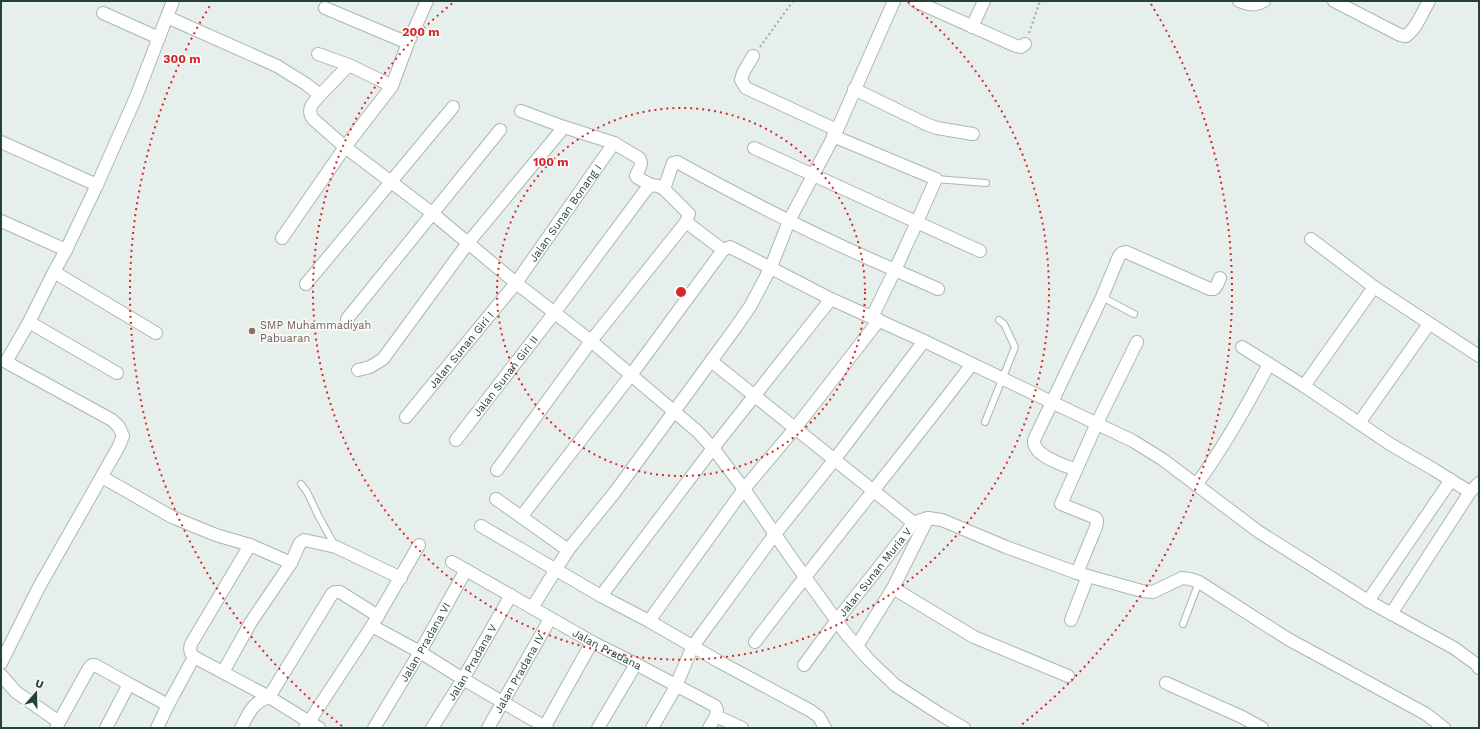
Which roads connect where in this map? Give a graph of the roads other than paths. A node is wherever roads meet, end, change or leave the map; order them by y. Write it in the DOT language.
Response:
graph roads {
  1 [pos="173,1"];
  2 [pos="427,1"];
  3 [pos="894,1"];
  4 [pos="915,1"];
  5 [pos="984,1"];
  6 [pos="1239,1"];
  7 [pos="1264,1"];
  8 [pos="1334,1"];
  9 [pos="1429,1"];
  10 [pos="933,5"];
  11 [pos="325,8"];
  12 [pos="103,13"];
  13 [pos="167,17"];
  14 [pos="972,27"];
  15 [pos="159,38"];
  16 [pos="408,43"];
  17 [pos="1025,44"];
  18 [pos="318,54"];
  19 [pos="753,56"];
  20 [pos="349,65"];
  21 [pos="392,86"];
  22 [pos="854,89"];
  23 [pos="320,95"];
  24 [pos="453,107"];
  25 [pos="521,111"];
  26 [pos="564,127"];
  27 [pos="500,130"];
  28 [pos="835,133"];
  29 [pos="973,134"];
  30 [pos="1,142"];
  31 [pos="614,143"];
  32 [pos="344,147"];
  33 [pos="754,148"];
  34 [pos="813,175"];
  35 [pos="936,178"];
  36 [pos="390,183"];
  37 [pos="986,183"];
  38 [pos="97,185"];
  39 [pos="651,186"];
  40 [pos="664,189"];
  41 [pos="432,213"];
  42 [pos="1,221"];
  43 [pos="789,221"];
  44 [pos="686,222"];
  45 [pos="917,222"];
  46 [pos="282,238"];
  47 [pos="1311,239"];
  48 [pos="468,243"];
  49 [pos="66,250"];
  50 [pos="723,250"];
  51 [pos="980,251"];
  52 [pos="771,267"];
  53 [pos="895,270"];
  54 [pos="54,272"];
  55 [pos="1220,278"];
  56 [pos="516,283"];
  57 [pos="306,284"];
  58 [pos="1374,287"];
  59 [pos="938,290"];
  60 [pos="1102,297"];
  61 [pos="831,299"];
  62 [pos="555,312"];
  63 [pos="1134,314"];
  64 [pos="347,319"];
  65 [pos="876,319"];
  66 [pos="999,320"];
  67 [pos="29,322"];
  68 [pos="1429,324"];
  69 [pos="156,333"];
  70 [pos="591,341"];
  71 [pos="924,341"];
  72 [pos="1137,342"];
  73 [pos="1242,347"];
  74 [pos="1479,356"];
  75 [pos="4,360"];
  76 [pos="711,361"];
  77 [pos="972,364"];
  78 [pos="1269,364"];
  79 [pos="358,370"];
  80 [pos="117,372"];
  81 [pos="631,375"];
  82 [pos="1004,379"];
  83 [pos="1304,386"];
  84 [pos="755,395"];
  85 [pos="1051,402"];
  86 [pos="674,411"];
  87 [pos="406,417"];
  88 [pos="986,422"];
  89 [pos="1097,423"];
  90 [pos="1359,423"];
  91 [pos="796,428"];
  92 [pos="456,440"];
  93 [pos="713,448"];
  94 [pos="835,459"];
  95 [pos="497,470"];
  96 [pos="1076,470"];
  97 [pos="102,477"];
  98 [pos="1451,480"];
  99 [pos="1479,483"];
  100 [pos="301,484"];
  101 [pos="1196,485"];
  102 [pos="744,489"];
  103 [pos="874,491"];
  104 [pos="1470,492"];
  105 [pos="496,499"];
  106 [pos="521,517"];
  107 [pos="928,518"];
  108 [pos="912,523"];
  109 [pos="482,526"];
  110 [pos="775,534"];
  111 [pos="250,545"];
  112 [pos="419,545"];
  113 [pos="336,547"];
  114 [pos="568,550"];
  115 [pos="452,562"];
  116 [pos="291,563"];
  117 [pos="556,569"];
  118 [pos="466,570"];
  119 [pos="1082,574"];
  120 [pos="805,576"];
  121 [pos="401,578"];
  122 [pos="1199,582"];
  123 [pos="892,588"];
  124 [pos="511,595"];
  125 [pos="601,596"];
  126 [pos="1368,601"];
  127 [pos="532,608"];
  128 [pos="1391,614"];
  129 [pos="550,619"];
  130 [pos="837,620"];
  131 [pos="1071,620"];
  132 [pos="375,621"];
  133 [pos="649,621"];
  134 [pos="1183,624"];
  135 [pos="592,642"];
  136 [pos="755,642"];
  137 [pos="692,646"];
  138 [pos="857,646"];
  139 [pos="420,652"];
  140 [pos="194,657"];
  141 [pos="1,662"];
  142 [pos="636,664"];
  143 [pos="804,665"];
  144 [pos="1479,668"];
  145 [pos="223,672"];
  146 [pos="1,675"];
  147 [pos="1068,676"];
  148 [pos="463,679"];
  149 [pos="1166,683"];
  150 [pos="129,684"];
  151 [pos="676,686"];
  152 [pos="269,697"];
  153 [pos="504,703"];
  154 [pos="168,705"];
  155 [pos="716,716"];
  156 [pos="307,724"];
  157 [pos="58,725"];
  158 [pos="106,728"];
  159 [pos="157,728"];
  160 [pos="241,728"];
  161 [pos="319,728"];
  162 [pos="374,728"];
  163 [pos="432,728"];
  164 [pos="488,728"];
  165 [pos="546,728"];
  166 [pos="598,728"];
  167 [pos="652,728"];
  168 [pos="709,728"];
  169 [pos="742,728"];
  170 [pos="825,728"];
  171 [pos="964,728"];
  172 [pos="1262,728"];
  173 [pos="1444,728"];
  1 -- 13 [label="street"];
  2 -- 16 [label="street"];
  3 -- 22 [label="street"];
  4 -- 10 [label="street"];
  5 -- 14 [label="street"];
  6 -- 7 [label="street"];
  8 -- 9 [label="street"];
  10 -- 14 [label="street"];
  11 -- 16 [label="street"];
  12 -- 15 [label="street"];
  13 -- 15 [label="street"];
  13 -- 23 [label="street"];
  14 -- 17 [label="street"];
  15 -- 38 [label="street"];
  16 -- 21 [label="street"];
  18 -- 20 [label="street"];
  19 -- 28 [label="street"];
  20 -- 21 [label="street"];
  20 -- 23 [label="street"];
  21 -- 32 [label="street"];
  22 -- 28 [label="street"];
  22 -- 29 [label="street"];
  23 -- 32 [label="street"];
  24 -- 36 [label="street"];
  25 -- 26 [label="street"];
  26 -- 31 [label="street"];
  26 -- 48 [label="street"];
  27 -- 41 [label="street"];
  28 -- 34 [label="street"];
  28 -- 35 [label="street"];
  30 -- 38 [label="street"];
  31 -- 39 [label="street"];
  31 -- 56 [label="street, Jalan Sunan Bonang I"];
  32 -- 36 [label="street"];
  32 -- 46 [label="street"];
  33 -- 34 [label="street"];
  34 -- 43 [label="street"];
  34 -- 45 [label="street"];
  35 -- 37 [label="lane"];
  35 -- 45 [label="street"];
  36 -- 41 [label="street"];
  36 -- 57 [label="street"];
  38 -- 49 [label="street"];
  39 -- 40 [label="street"];
  39 -- 62 [label="street, Jalan Sunan Giri II"];
  40 -- 43 [label="street"];
  40 -- 44 [label="street"];
  41 -- 48 [label="street"];
  41 -- 64 [label="street"];
  42 -- 49 [label="street"];
  43 -- 52 [label="street"];
  43 -- 53 [label="street"];
  44 -- 50 [label="street"];
  44 -- 70 [label="street"];
  45 -- 51 [label="street"];
  45 -- 53 [label="street"];
  47 -- 58 [label="street"];
  48 -- 56 [label="street"];
  48 -- 79 [label="street"];
  49 -- 54 [label="street"];
  50 -- 52 [label="street"];
  50 -- 81 [label="street"];
  52 -- 61 [label="street"];
  52 -- 76 [label="street"];
  53 -- 59 [label="street"];
  53 -- 65 [label="street"];
  54 -- 67 [label="street"];
  54 -- 69 [label="street"];
  55 -- 60 [label="street"];
  56 -- 62 [label="street"];
  56 -- 87 [label="street, Jalan Sunan Giri I"];
  58 -- 68 [label="street"];
  58 -- 83 [label="street"];
  60 -- 63 [label="lane"];
  60 -- 85 [label="street"];
  61 -- 65 [label="street"];
  61 -- 84 [label="street"];
  62 -- 70 [label="street"];
  62 -- 92 [label="street, Jalan Sunan Giri II"];
  65 -- 71 [label="street"];
  65 -- 91 [label="street"];
  66 -- 82 [label="lane"];
  67 -- 75 [label="street"];
  67 -- 80 [label="street"];
  68 -- 74 [label="street"];
  68 -- 90 [label="street"];
  70 -- 81 [label="street"];
  70 -- 95 [label="street"];
  71 -- 77 [label="street"];
  71 -- 94 [label="street"];
  72 -- 89 [label="street"];
  73 -- 78 [label="street"];
  75 -- 97 [label="street"];
  76 -- 84 [label="street"];
  76 -- 86 [label="street"];
  77 -- 82 [label="street"];
  77 -- 103 [label="street"];
  78 -- 83 [label="street"];
  78 -- 101 [label="street"];
  81 -- 86 [label="street"];
  81 -- 106 [label="street"];
  82 -- 85 [label="street"];
  82 -- 88 [label="lane"];
  83 -- 90 [label="street"];
  84 -- 91 [label="street"];
  84 -- 93 [label="street"];
  85 -- 89 [label="street"];
  85 -- 96 [label="street"];
  86 -- 93 [label="street"];
  86 -- 114 [label="street"];
  89 -- 96 [label="street"];
  89 -- 101 [label="street"];
  90 -- 98 [label="street"];
  91 -- 94 [label="street"];
  91 -- 102 [label="street"];
  93 -- 102 [label="street"];
  93 -- 125 [label="street"];
  94 -- 103 [label="street"];
  94 -- 110 [label="street"];
  96 -- 119 [label="street"];
  97 -- 111 [label="street"];
  97 -- 141 [label="street"];
  98 -- 104 [label="street"];
  98 -- 126 [label="street"];
  99 -- 104 [label="street"];
  100 -- 113 [label="lane"];
  101 -- 126 [label="street"];
  102 -- 110 [label="street"];
  102 -- 133 [label="street"];
  103 -- 108 [label="street"];
  103 -- 120 [label="street"];
  104 -- 128 [label="street"];
  105 -- 106 [label="street"];
  106 -- 114 [label="street"];
  107 -- 108 [label="street"];
  107 -- 119 [label="street"];
  107 -- 123 [label="street"];
  108 -- 130 [label="street, Jalan Sunan Muria V"];
  109 -- 117 [label="street"];
  110 -- 120 [label="street"];
  110 -- 137 [label="street"];
  111 -- 116 [label="street"];
  111 -- 140 [label="street"];
  112 -- 121 [label="street"];
  113 -- 116 [label="street"];
  113 -- 121 [label="street"];
  114 -- 117 [label="street"];
  115 -- 118 [label="street"];
  116 -- 145 [label="street"];
  117 -- 125 [label="street"];
  117 -- 127 [label="street"];
  118 -- 124 [label="street, Jalan Pradana"];
  118 -- 139 [label="street, Jalan Pradana VI"];
  119 -- 122 [label="street"];
  119 -- 131 [label="street"];
  120 -- 130 [label="street"];
  120 -- 136 [label="street"];
  121 -- 132 [label="street"];
  122 -- 134 [label="lane"];
  122 -- 173 [label="street"];
  123 -- 138 [label="street"];
  123 -- 147 [label="street"];
  124 -- 127 [label="street, Jalan Pradana"];
  124 -- 148 [label="street, Jalan Pradana V"];
  125 -- 133 [label="street"];
  126 -- 128 [label="street"];
  127 -- 129 [label="street, Jalan Pradana"];
  128 -- 144 [label="street"];
  129 -- 135 [label="street, Jalan Pradana"];
  129 -- 153 [label="street, Jalan Pradana IV"];
  130 -- 138 [label="street"];
  130 -- 143 [label="street, Jalan Sunan Muria V"];
  132 -- 139 [label="street"];
  132 -- 152 [label="street"];
  132 -- 156 [label="street"];
  133 -- 137 [label="street"];
  135 -- 142 [label="street, Jalan Pradana"];
  135 -- 165 [label="street"];
  137 -- 151 [label="street"];
  137 -- 170 [label="street"];
  138 -- 171 [label="street"];
  139 -- 148 [label="street"];
  139 -- 162 [label="street, Jalan Pradana VI"];
  140 -- 145 [label="street"];
  140 -- 154 [label="street"];
  142 -- 151 [label="street, Jalan Pradana"];
  142 -- 166 [label="street"];
  145 -- 152 [label="street"];
  146 -- 157 [label="street"];
  148 -- 153 [label="street"];
  148 -- 163 [label="street, Jalan Pradana V"];
  149 -- 172 [label="street"];
  150 -- 154 [label="street"];
  150 -- 157 [label="street"];
  150 -- 158 [label="street"];
  151 -- 155 [label="street, Jalan Pradana"];
  151 -- 167 [label="street"];
  152 -- 156 [label="street"];
  152 -- 160 [label="street"];
  153 -- 164 [label="street, Jalan Pradana IV"];
  153 -- 165 [label="street"];
  154 -- 159 [label="street"];
  155 -- 168 [label="street"];
  155 -- 169 [label="street"];
  156 -- 161 [label="street"];
}
